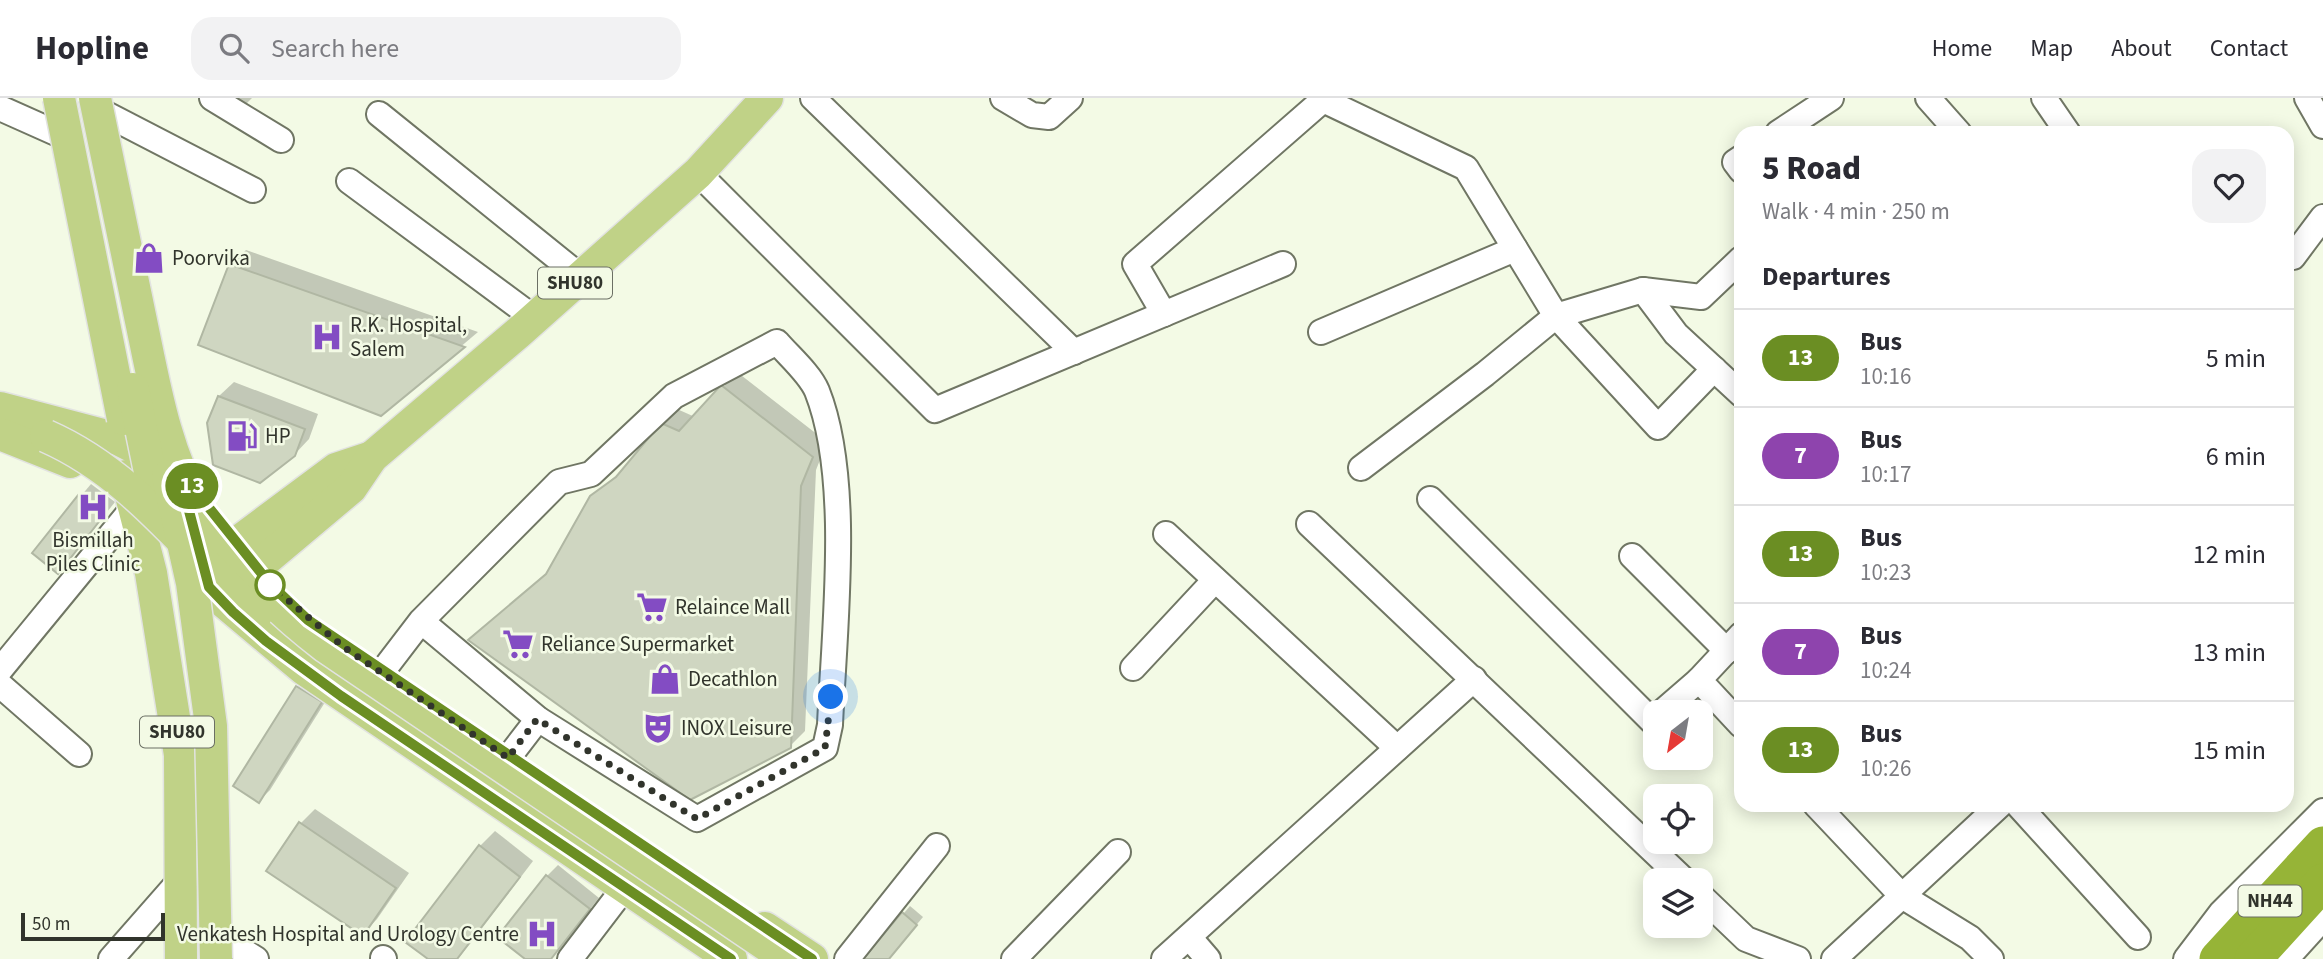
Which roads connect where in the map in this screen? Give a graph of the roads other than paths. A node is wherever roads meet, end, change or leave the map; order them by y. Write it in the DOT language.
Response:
graph roads {
  1 [pos="49,98"];
  2 [pos="59,98"];
  3 [pos="73,98"];
  4 [pos="212,98"];
  5 [pos="767,98"];
  6 [pos="813,98"];
  7 [pos="1003,98"];
  8 [pos="1070,98"];
  9 [pos="1831,98"];
  10 [pos="1928,98"];
  11 [pos="2044,98"];
  12 [pos="2307,98"];
  13 [pos="1321,99"];
  14 [pos="99,102"];
  15 [pos="0,108"];
  16 [pos="379,114"];
  17 [pos="1789,126"];
  18 [pos="1953,126"];
  19 [pos="2063,126"];
  20 [pos="2323,126"];
  21 [pos="56,133"];
  22 [pos="281,139"];
  23 [pos="698,173"];
  24 [pos="349,181"];
  25 [pos="253,190"];
  26 [pos="2323,217"];
  27 [pos="1515,248"];
  28 [pos="2294,256"];
  29 [pos="1283,264"];
  30 [pos="1734,265"];
  31 [pos="581,277"];
  32 [pos="1643,290"];
  33 [pos="1164,314"];
  34 [pos="1556,316"];
  35 [pos="534,318"];
  36 [pos="1321,332"];
  37 [pos="1073,352"];
  38 [pos="1714,369"];
  39 [pos="1734,388"];
  40 [pos="0,408"];
  41 [pos="0,422"];
  42 [pos="0,434"];
  43 [pos="118,439"];
  44 [pos="1361,468"];
  45 [pos="178,469"];
  46 [pos="1430,499"];
  47 [pos="133,508"];
  48 [pos="1309,524"];
  49 [pos="170,527"];
  50 [pos="1166,534"];
  51 [pos="247,555"];
  52 [pos="1632,556"];
  53 [pos="1215,580"];
  54 [pos="209,587"];
  55 [pos="421,621"];
  56 [pos="1734,643"];
  57 [pos="1133,668"];
  58 [pos="0,670"];
  59 [pos="382,672"];
  60 [pos="1474,679"];
  61 [pos="1699,680"];
  62 [pos="0,685"];
  63 [pos="1676,700"];
  64 [pos="1643,712"];
  65 [pos="1734,718"];
  66 [pos="537,719"];
  67 [pos="1397,748"];
  68 [pos="79,754"];
  69 [pos="508,758"];
  70 [pos="2323,811"];
  71 [pos="1823,812"];
  72 [pos="1992,812"];
  73 [pos="2024,812"];
  74 [pos="2323,845"];
  75 [pos="937,846"];
  76 [pos="1118,852"];
  77 [pos="1671,868"];
  78 [pos="183,877"];
  79 [pos="2323,882"];
  80 [pos="625,887"];
  81 [pos="1902,896"];
  82 [pos="1713,907"];
  83 [pos="2323,918"];
  84 [pos="1189,937"];
  85 [pos="2138,937"];
  86 [pos="225,953"];
  87 [pos="1758,953"];
  88 [pos="111,959"];
  89 [pos="181,959"];
  90 [pos="201,959"];
  91 [pos="256,959"];
  92 [pos="570,959"];
  93 [pos="731,959"];
  94 [pos="753,959"];
  95 [pos="787,959"];
  96 [pos="812,959"];
  97 [pos="847,959"];
  98 [pos="1014,959"];
  99 [pos="1164,959"];
  100 [pos="1208,959"];
  101 [pos="1798,959"];
  102 [pos="1834,959"];
  103 [pos="1991,959"];
  104 [pos="2186,959"];
  105 [pos="2218,959"];
  106 [pos="2253,959"];
  107 [pos="2286,959"];
  1 -- 21 [label="main road"];
  2 -- 49 [label="main road, bridge"];
  3 -- 90 [label="main road, bridge"];
  4 -- 22 [label="street"];
  5 -- 23 [label="main road, SHU80"];
  6 -- 37 [label="street"];
  7 -- 8 [label="street"];
  9 -- 17 [label="street"];
  10 -- 18 [label="street"];
  11 -- 19 [label="street"];
  12 -- 20 [label="street"];
  13 -- 27 [label="street"];
  13 -- 33 [label="street"];
  14 -- 25 [label="street"];
  14 -- 45 [label="main road"];
  14 -- 86 [label="main road, bridge"];
  14 -- 95 [label="main road, bridge"];
  15 -- 21 [label="street"];
  16 -- 31 [label="street"];
  21 -- 43 [label="main road"];
  23 -- 31 [label="main road, SHU80"];
  23 -- 37 [label="street"];
  24 -- 35 [label="street"];
  26 -- 28 [label="street"];
  27 -- 34 [label="street"];
  27 -- 36 [label="street"];
  29 -- 33 [label="street"];
  30 -- 32 [label="street"];
  31 -- 35 [label="main road, SHU80"];
  32 -- 34 [label="street"];
  32 -- 38 [label="street"];
  33 -- 37 [label="street"];
  34 -- 38 [label="street"];
  34 -- 44 [label="street"];
  35 -- 51 [label="main road, SHU80"];
  38 -- 39 [label="street"];
  40 -- 43 [label="main road"];
  41 -- 49 [label="main road, bridge"];
  42 -- 47 [label="main road"];
  43 -- 45 [label="main road"];
  43 -- 47 [label="main road"];
  45 -- 51 [label="main road"];
  45 -- 54 [label="main road"];
  46 -- 64 [label="street"];
  47 -- 54 [label="main road"];
  47 -- 58 [label="street"];
  47 -- 78 [label="main road, SHU80"];
  48 -- 60 [label="street"];
  49 -- 94 [label="main road, bridge"];
  50 -- 53 [label="street"];
  51 -- 59 [label="main road"];
  52 -- 56 [label="street"];
  53 -- 57 [label="street"];
  53 -- 67 [label="street"];
  54 -- 80 [label="main road"];
  54 -- 86 [label="main road, SHU80"];
  55 -- 59 [label="street"];
  55 -- 66 [label="street"];
  55 -- 66 [label="street"];
  56 -- 61 [label="street"];
  59 -- 69 [label="main road"];
  60 -- 67 [label="street"];
  60 -- 77 [label="street"];
  61 -- 63 [label="street"];
  61 -- 65 [label="street"];
  62 -- 68 [label="street"];
  66 -- 69 [label="street"];
  67 -- 84 [label="street"];
  69 -- 96 [label="main road"];
  70 -- 104 [label="street"];
  71 -- 81 [label="street"];
  72 -- 81 [label="street"];
  73 -- 85 [label="street"];
  74 -- 105 [label="highway, NH44"];
  75 -- 97 [label="street"];
  76 -- 98 [label="street"];
  78 -- 88 [label="street"];
  78 -- 89 [label="main road, SHU80"];
  79 -- 106 [label="highway, NH44"];
  80 -- 92 [label="street"];
  80 -- 93 [label="main road"];
  81 -- 102 [label="street"];
  81 -- 103 [label="street"];
  82 -- 87 [label="street"];
  83 -- 107 [label="street"];
  84 -- 99 [label="street"];
  84 -- 100 [label="street"];
  86 -- 91 [label="street"];
  87 -- 101 [label="street"];
}
